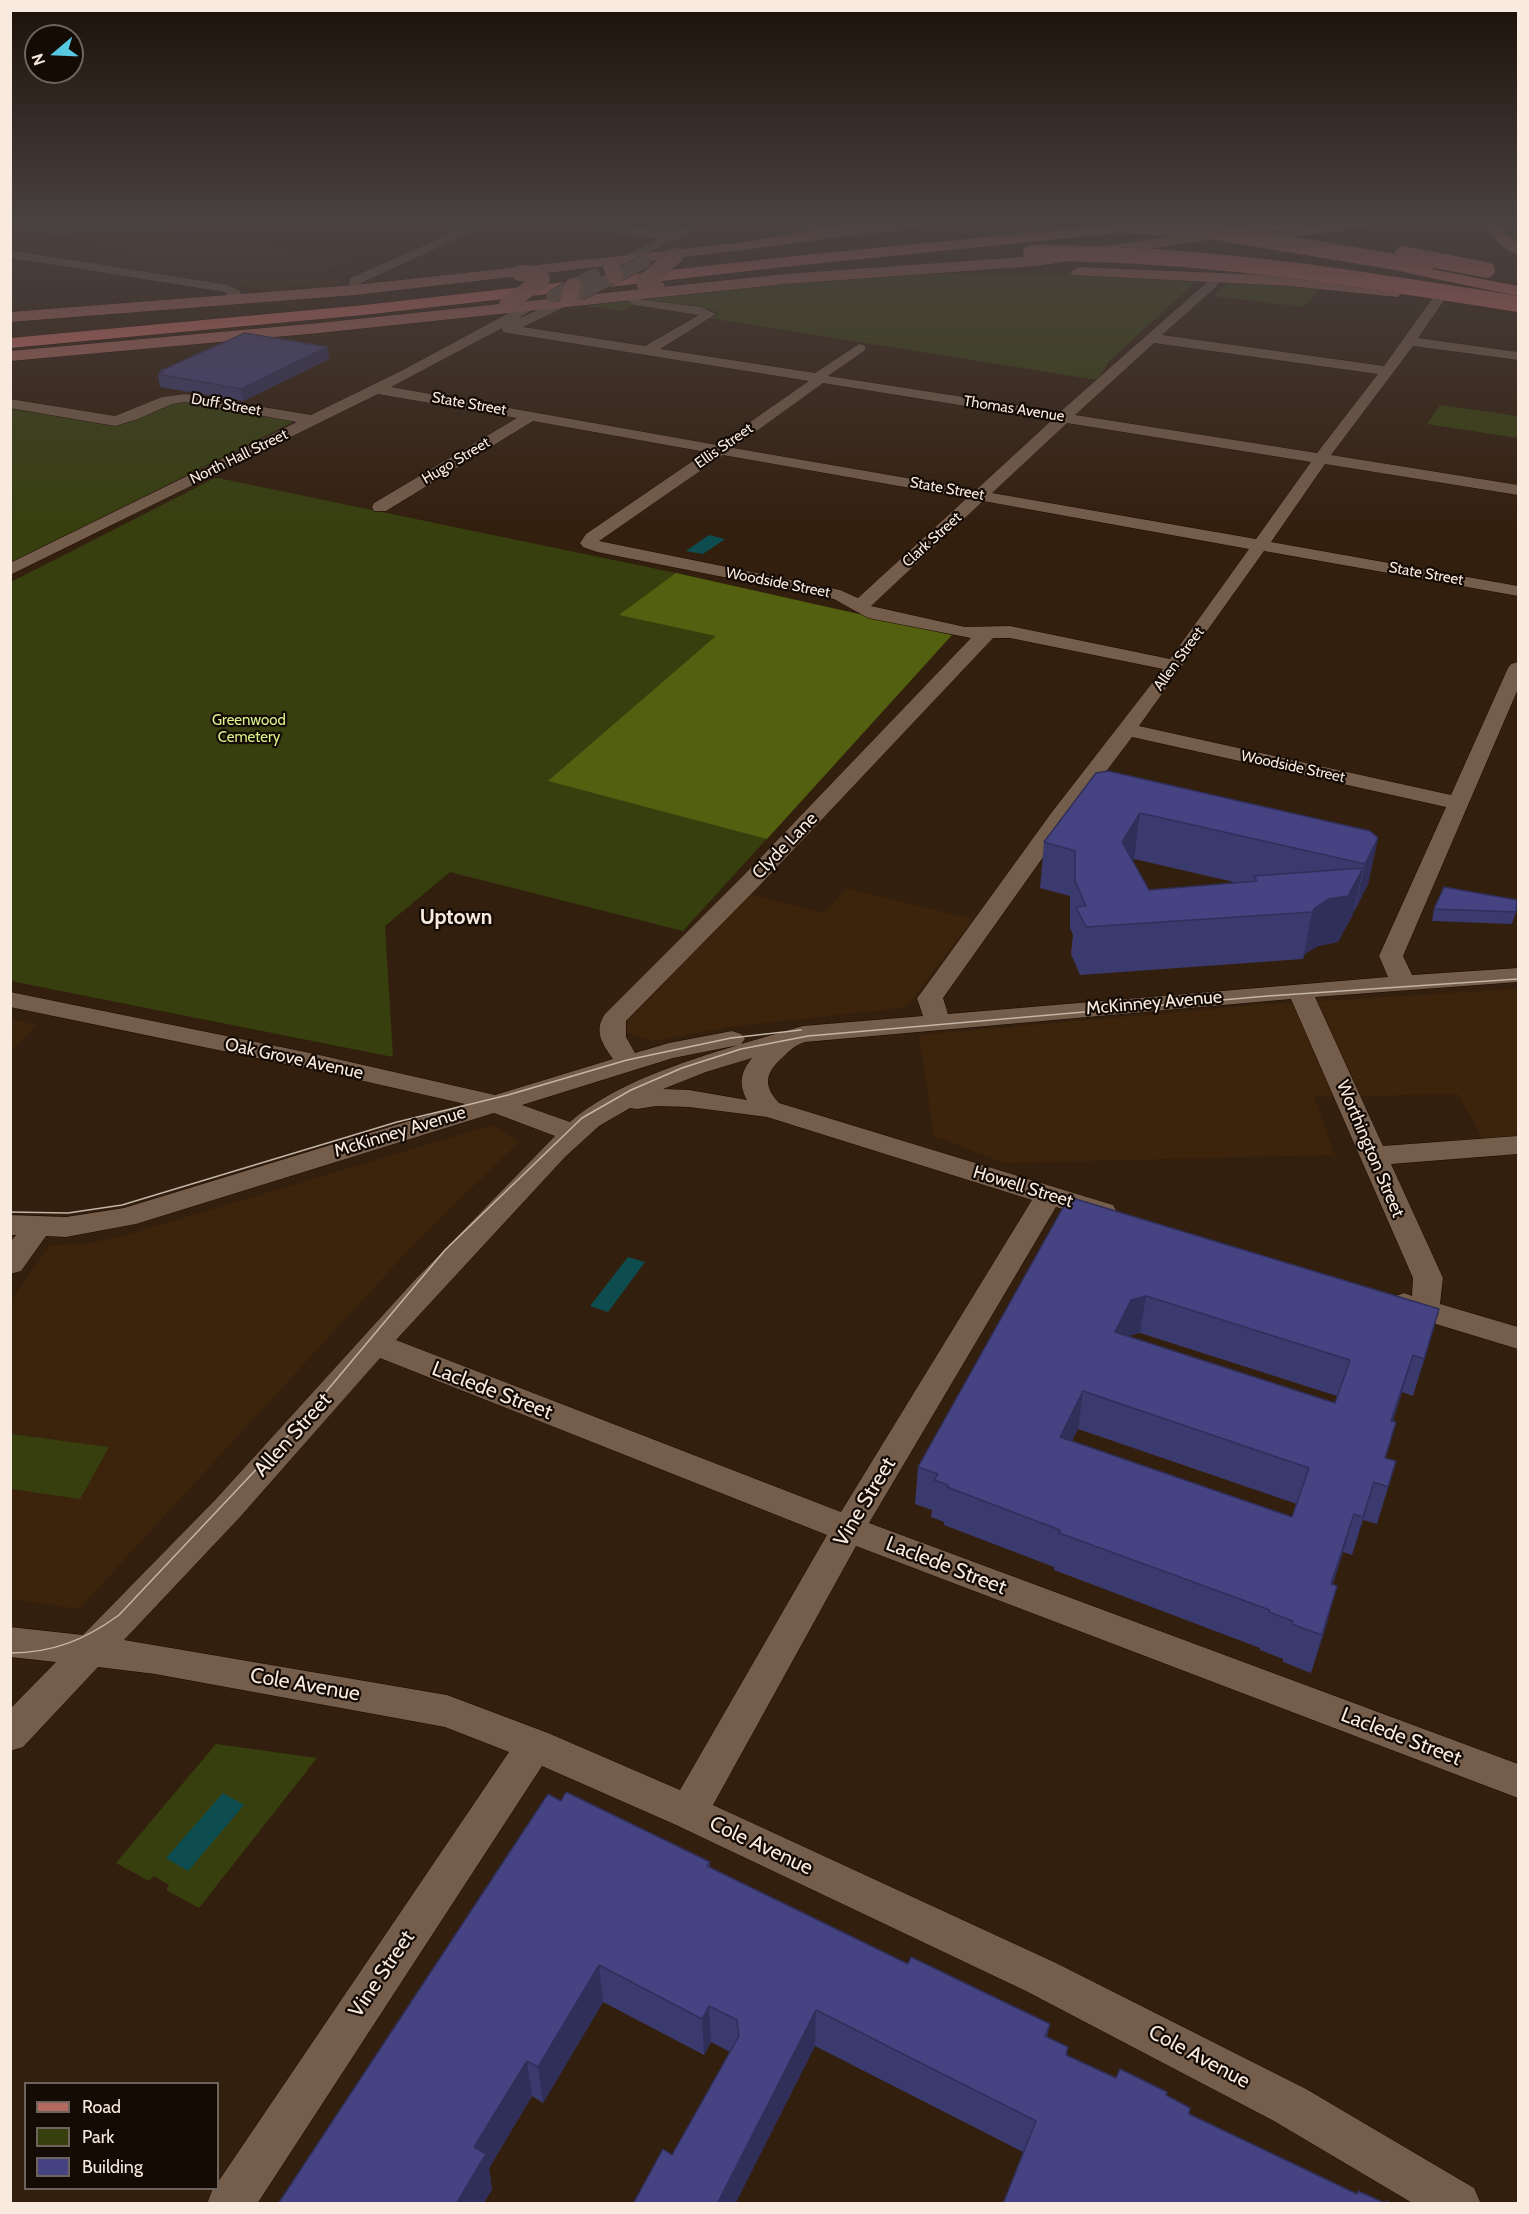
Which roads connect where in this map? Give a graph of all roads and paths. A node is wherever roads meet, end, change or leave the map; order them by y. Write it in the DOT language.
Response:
graph roads {
  1 [pos="105,324"];
  2 [pos="217,324"];
  3 [pos="354,324"];
  4 [pos="469,324"];
  5 [pos="500,324"];
  6 [pos="517,324"];
  7 [pos="693,324"];
  8 [pos="1167,324"];
  9 [pos="1420,324"];
  10 [pos="509,329"];
  11 [pos="10,333"];
  12 [pos="474,338"];
  13 [pos="1151,338"];
  14 [pos="1407,341"];
  15 [pos="10,343"];
  16 [pos="859,348"];
  17 [pos="647,351"];
  18 [pos="1518,356"];
  19 [pos="10,357"];
  20 [pos="1387,371"];
  21 [pos="820,378"];
  22 [pos="376,389"];
  23 [pos="10,403"];
  24 [pos="533,415"];
  25 [pos="1065,418"];
  26 [pos="313,420"];
  27 [pos="721,449"];
  28 [pos="1321,459"];
  29 [pos="1518,490"];
  30 [pos="981,495"];
  31 [pos="380,507"];
  32 [pos="589,543"];
  33 [pos="1260,545"];
  34 [pos="10,570"];
  35 [pos="1518,591"];
  36 [pos="859,607"];
  37 [pos="987,633"];
  38 [pos="1175,666"];
  39 [pos="1518,668"];
  40 [pos="1510,708"];
  41 [pos="1128,730"];
  42 [pos="1459,803"];
  43 [pos="1518,975"];
  44 [pos="1402,983"];
  45 [pos="1300,991"];
  46 [pos="10,999"];
  47 [pos="938,1021"];
  48 [pos="790,1036"];
  49 [pos="629,1063"];
  50 [pos="491,1103"];
  51 [pos="609,1108"];
  52 [pos="769,1109"];
  53 [pos="573,1133"];
  54 [pos="1518,1145"];
  55 [pos="1374,1156"];
  56 [pos="1048,1195"];
  57 [pos="1129,1220"];
  58 [pos="24,1226"];
  59 [pos="10,1264"];
  60 [pos="1374,1295"];
  61 [pos="1424,1310"];
  62 [pos="1518,1338"];
  63 [pos="375,1344"];
  64 [pos="848,1529"];
  65 [pos="10,1642"];
  66 [pos="91,1651"];
  67 [pos="10,1735"];
  68 [pos="535,1746"];
  69 [pos="1518,1781"];
  70 [pos="688,1812"];
  71 [pos="230,2204"];
  72 [pos="1458,2204"];
  1 -- 11 [label="highway"];
  2 -- 15 [label="highway"];
  3 -- 19 [label="main road"];
  4 -- 12 [label="main road"];
  5 -- 12 [label="street, North Hall Street"];
  6 -- 10 [label="street, North Hall Street"];
  7 -- 17 [label="street"];
  8 -- 13 [label="street, Clark Street"];
  9 -- 14 [label="street, Allen Street"];
  10 -- 12 [label="street, North Hall Street"];
  10 -- 17 [label="street, Thomas Avenue"];
  12 -- 22 [label="street, North Hall Street"];
  13 -- 20 [label="street"];
  13 -- 25 [label="street, Clark Street"];
  14 -- 18 [label="street"];
  14 -- 20 [label="street, Allen Street"];
  16 -- 21 [label="street, Ellis Street"];
  17 -- 21 [label="street, Thomas Avenue"];
  20 -- 28 [label="street, Allen Street"];
  21 -- 25 [label="street, Thomas Avenue"];
  21 -- 27 [label="street, Ellis Street"];
  22 -- 24 [label="street, State Street"];
  22 -- 26 [label="street, North Hall Street"];
  23 -- 26 [label="street, Duff Street"];
  24 -- 27 [label="street, State Street"];
  24 -- 31 [label="street, Hugo Street"];
  25 -- 28 [label="street, Thomas Avenue"];
  25 -- 30 [label="street, Clark Street"];
  26 -- 34 [label="street, North Hall Street"];
  27 -- 30 [label="street, State Street"];
  27 -- 32 [label="street, Ellis Street"];
  28 -- 29 [label="street, Thomas Avenue"];
  28 -- 33 [label="street, Allen Street"];
  30 -- 33 [label="street, State Street"];
  30 -- 36 [label="street, Clark Street"];
  32 -- 36 [label="street, Woodside Street"];
  33 -- 35 [label="street, State Street"];
  33 -- 38 [label="street, Allen Street"];
  36 -- 37 [label="street, Woodside Street"];
  37 -- 38 [label="street, Woodside Street"];
  37 -- 49 [label="street, Clyde Lane"];
  38 -- 41 [label="street, Allen Street"];
  39 -- 40 [label="street"];
  40 -- 42 [label="street"];
  41 -- 42 [label="street, Woodside Street"];
  41 -- 47 [label="street, Allen Street"];
  42 -- 44 [label="street"];
  43 -- 44 [label="street, McKinney Avenue"];
  44 -- 45 [label="street, McKinney Avenue"];
  45 -- 47 [label="street, McKinney Avenue"];
  45 -- 55 [label="street, Worthington Street"];
  46 -- 50 [label="street, Oak Grove Avenue"];
  47 -- 48 [label="street, McKinney Avenue"];
  48 -- 49 [label="street, McKinney Avenue"];
  48 -- 51 [label="street, McKinney Avenue"];
  48 -- 52 [label="street"];
  49 -- 50 [label="street, McKinney Avenue"];
  50 -- 53 [label="street, Oak Grove Avenue"];
  50 -- 58 [label="street, McKinney Avenue"];
  51 -- 52 [label="street, Howell Street"];
  51 -- 53 [label="street, McKinney Avenue"];
  52 -- 56 [label="street, Howell Street"];
  53 -- 63 [label="street, Allen Street"];
  54 -- 55 [label="street"];
  55 -- 61 [label="street, Worthington Street"];
  56 -- 57 [label="street, Howell Street"];
  56 -- 64 [label="street, Vine Street"];
  58 -- 59 [label="street"];
  60 -- 61 [label="street"];
  61 -- 62 [label="street"];
  63 -- 64 [label="street, Laclede Street"];
  63 -- 66 [label="street, Allen Street"];
  64 -- 69 [label="street, Laclede Street"];
  64 -- 70 [label="street, Vine Street"];
  65 -- 66 [label="street, Cole Avenue"];
  66 -- 67 [label="street, Allen Street"];
  66 -- 68 [label="street, Cole Avenue"];
  68 -- 70 [label="street, Cole Avenue"];
  68 -- 71 [label="street, Vine Street"];
  70 -- 72 [label="street, Cole Avenue"];
}
